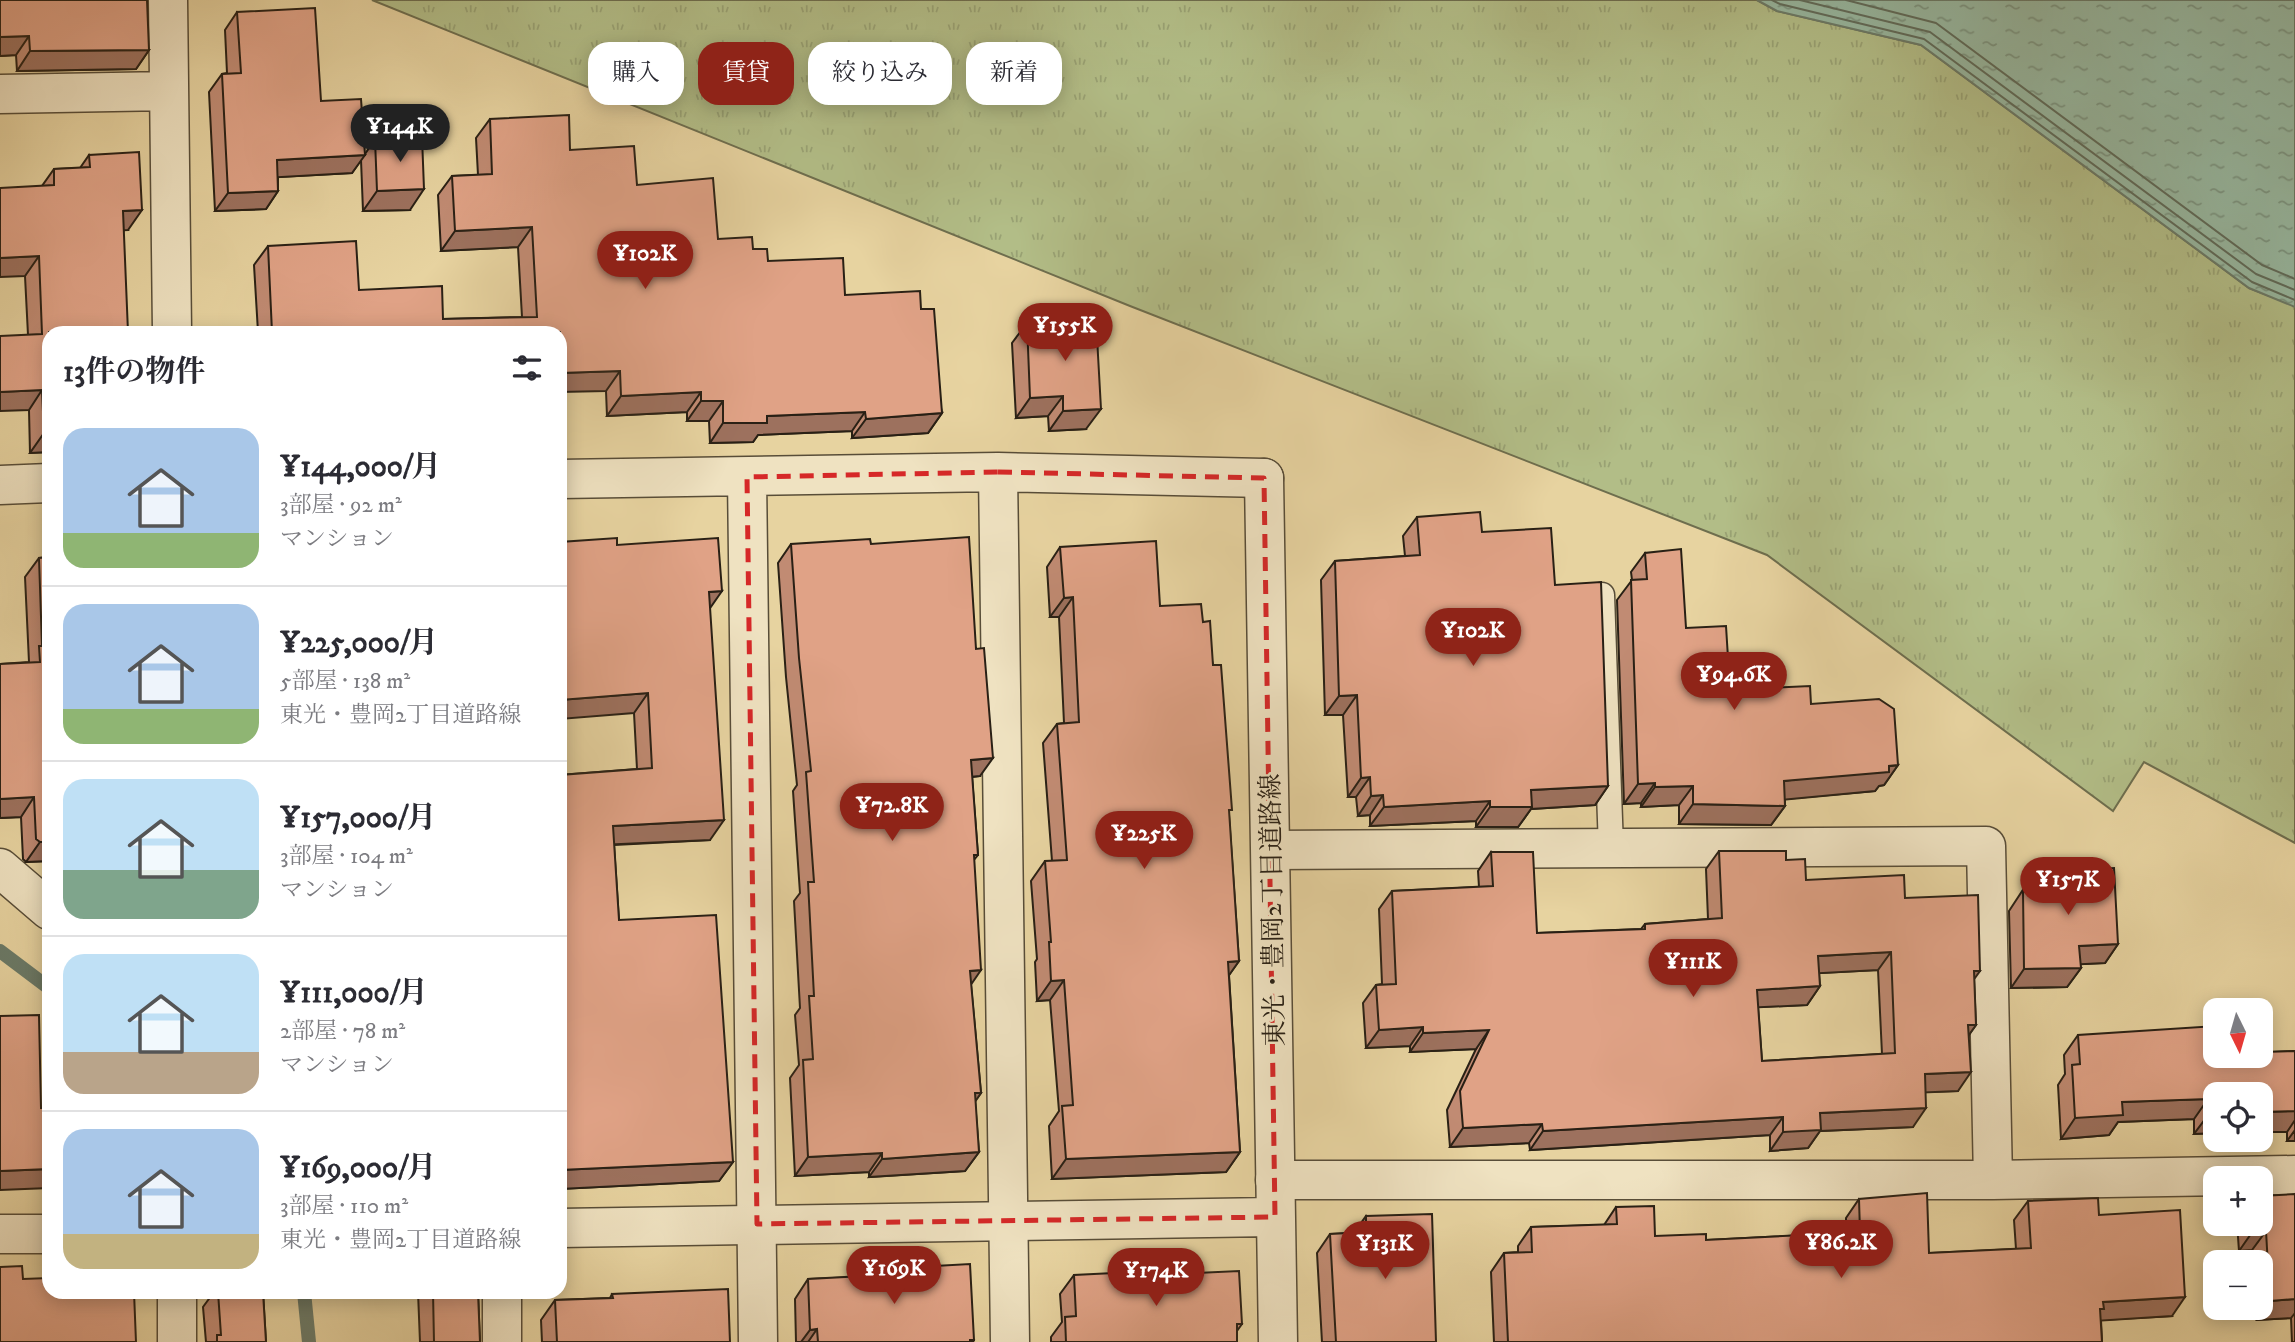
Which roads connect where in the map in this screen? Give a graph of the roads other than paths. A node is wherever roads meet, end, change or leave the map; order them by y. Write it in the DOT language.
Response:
graph roads {
  1 [pos="168,0"];
  2 [pos="169,91"];
  3 [pos="0,94"];
  4 [pos="172,326"];
  5 [pos="998,472"];
  6 [pos="747,477"];
  7 [pos="567,479"];
  8 [pos="42,483"];
  9 [pos="0,485"];
  10 [pos="1602,595"];
  11 [pos="1611,848"];
  12 [pos="1271,850"];
  13 [pos="0,868"];
  14 [pos="42,904"];
  15 [pos="2295,1175"];
  16 [pos="1993,1180"];
  17 [pos="1275,1199"];
  18 [pos="1008,1221"];
  19 [pos="757,1224"];
  20 [pos="567,1228"];
  21 [pos="0,1234"];
  22 [pos="42,1234"];
  23 [pos="177,1299"];
  24 [pos="502,1299"];
  25 [pos="177,1342"];
  26 [pos="502,1342"];
  27 [pos="758,1342"];
  28 [pos="1010,1342"];
  29 [pos="1278,1342"];
  1 -- 2 [label="street"];
  2 -- 3 [label="street"];
  2 -- 4 [label="street"];
  5 -- 6 [label="street"];
  5 -- 12 [label="street, 東光・豊岡2丁目道路線"];
  5 -- 18 [label="street"];
  6 -- 7 [label="street"];
  6 -- 19 [label="street"];
  8 -- 9 [label="street"];
  10 -- 11 [label="lane"];
  11 -- 12 [label="street"];
  11 -- 16 [label="street"];
  12 -- 17 [label="street, 東光・豊岡2丁目道路線"];
  13 -- 14 [label="street"];
  15 -- 16 [label="street"];
  16 -- 17 [label="street"];
  17 -- 18 [label="street"];
  17 -- 29 [label="street, 東光・豊岡2丁目道路線"];
  18 -- 19 [label="street"];
  18 -- 28 [label="street"];
  19 -- 20 [label="street"];
  19 -- 27 [label="street"];
  21 -- 22 [label="street"];
  23 -- 25 [label="street"];
  24 -- 26 [label="street"];
}
